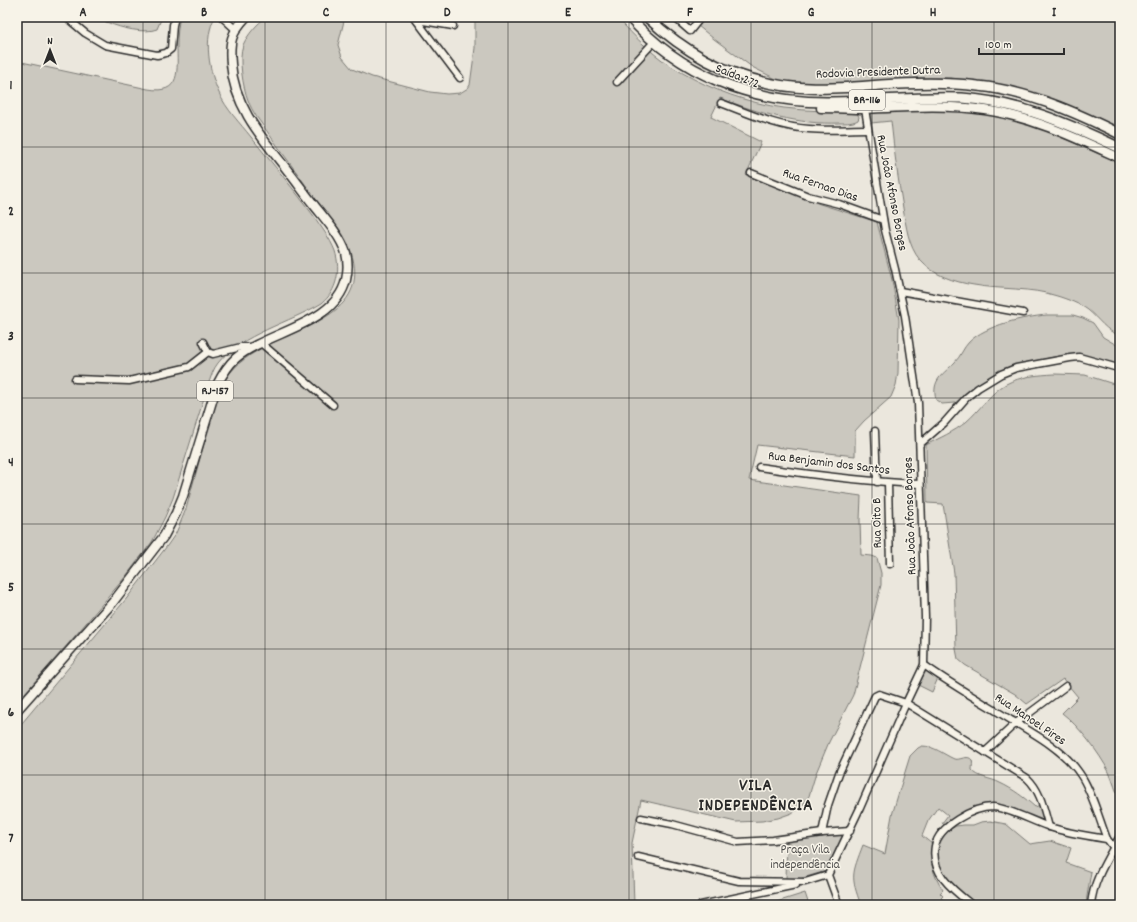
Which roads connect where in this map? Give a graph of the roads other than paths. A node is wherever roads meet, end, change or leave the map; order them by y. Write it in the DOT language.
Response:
graph roads {
  1 [pos="66,17"];
  2 [pos="175,17"];
  3 [pos="222,17"];
  4 [pos="246,17"];
  5 [pos="625,17"];
  6 [pos="629,17"];
  7 [pos="646,17"];
  8 [pos="674,17"];
  9 [pos="415,18"];
  10 [pos="698,21"];
  11 [pos="454,26"];
  12 [pos="235,29"];
  13 [pos="652,44"];
  14 [pos="460,78"];
  15 [pos="617,82"];
  16 [pos="721,103"];
  17 [pos="821,108"];
  18 [pos="864,109"];
  19 [pos="867,129"];
  20 [pos="1120,134"];
  21 [pos="1120,148"];
  22 [pos="1120,158"];
  23 [pos="750,173"];
  24 [pos="883,220"];
  25 [pos="900,291"];
  26 [pos="1023,314"];
  27 [pos="203,342"];
  28 [pos="261,343"];
  29 [pos="253,347"];
  30 [pos="208,352"];
  31 [pos="1118,368"];
  32 [pos="75,380"];
  33 [pos="333,405"];
  34 [pos="875,431"];
  35 [pos="920,444"];
  36 [pos="759,467"];
  37 [pos="877,482"];
  38 [pos="888,483"];
  39 [pos="920,484"];
  40 [pos="890,564"];
  41 [pos="924,665"];
  42 [pos="1066,686"];
  43 [pos="906,703"];
  44 [pos="17,709"];
  45 [pos="1016,723"];
  46 [pos="985,752"];
  47 [pos="641,818"];
  48 [pos="1049,827"];
  49 [pos="850,831"];
  50 [pos="822,833"];
  51 [pos="1120,836"];
  52 [pos="1107,838"];
  53 [pos="1114,848"];
  54 [pos="638,857"];
  55 [pos="828,876"];
  56 [pos="805,882"];
  57 [pos="701,905"];
  58 [pos="839,905"];
  59 [pos="972,905"];
  60 [pos="1091,905"];
  1 -- 2 [label="street"];
  3 -- 12 [label="street"];
  4 -- 12 [label="main road, RJ-157"];
  5 -- 13 [label="highway, Saída 272"];
  6 -- 21 [label="highway, Rodovia Presidente Dutra / BR-116"];
  7 -- 20 [label="highway, Rodovia Presidente Dutra / BR-116"];
  8 -- 10 [label="street"];
  9 -- 11 [label="street"];
  9 -- 14 [label="street"];
  12 -- 28 [label="main road, RJ-157"];
  13 -- 15 [label="street"];
  13 -- 17 [label="highway, Saída 272"];
  16 -- 19 [label="street"];
  17 -- 18 [label="main road"];
  18 -- 19 [label="street, Rua João Afonso Borges"];
  18 -- 22 [label="main road"];
  19 -- 24 [label="street, Rua João Afonso Borges"];
  23 -- 24 [label="street, Rua Fernao Dias"];
  24 -- 25 [label="street, Rua João Afonso Borges"];
  25 -- 26 [label="street"];
  25 -- 35 [label="street, Rua João Afonso Borges"];
  27 -- 30 [label="street"];
  28 -- 29 [label="main road, RJ-157"];
  28 -- 33 [label="street"];
  29 -- 30 [label="street"];
  29 -- 44 [label="main road, RJ-157"];
  30 -- 32 [label="street"];
  31 -- 35 [label="street"];
  34 -- 37 [label="street"];
  35 -- 39 [label="street, Rua João Afonso Borges"];
  36 -- 37 [label="street, Rua Benjamin dos Santos"];
  37 -- 38 [label="street, Rua Benjamin dos Santos"];
  38 -- 39 [label="street, Rua Benjamin dos Santos"];
  38 -- 40 [label="street, Rua Oito B"];
  39 -- 41 [label="street, Rua João Afonso Borges"];
  41 -- 43 [label="street, Rua João Afonso Borges"];
  41 -- 45 [label="street, Rua Manoel Pires"];
  42 -- 45 [label="street"];
  43 -- 46 [label="street"];
  43 -- 49 [label="street, Rua João Afonso Borges"];
  43 -- 50 [label="street"];
  45 -- 46 [label="street"];
  45 -- 52 [label="street, Rua Manoel Pires"];
  46 -- 48 [label="street"];
  47 -- 50 [label="street"];
  48 -- 52 [label="street"];
  48 -- 59 [label="street"];
  49 -- 50 [label="street"];
  49 -- 55 [label="street, Rua João Afonso Borges"];
  51 -- 53 [label="street"];
  52 -- 53 [label="street, Rua Manoel Pires"];
  53 -- 60 [label="street"];
  54 -- 56 [label="street"];
  55 -- 56 [label="street"];
  55 -- 58 [label="street"];
  56 -- 57 [label="street"];
}
